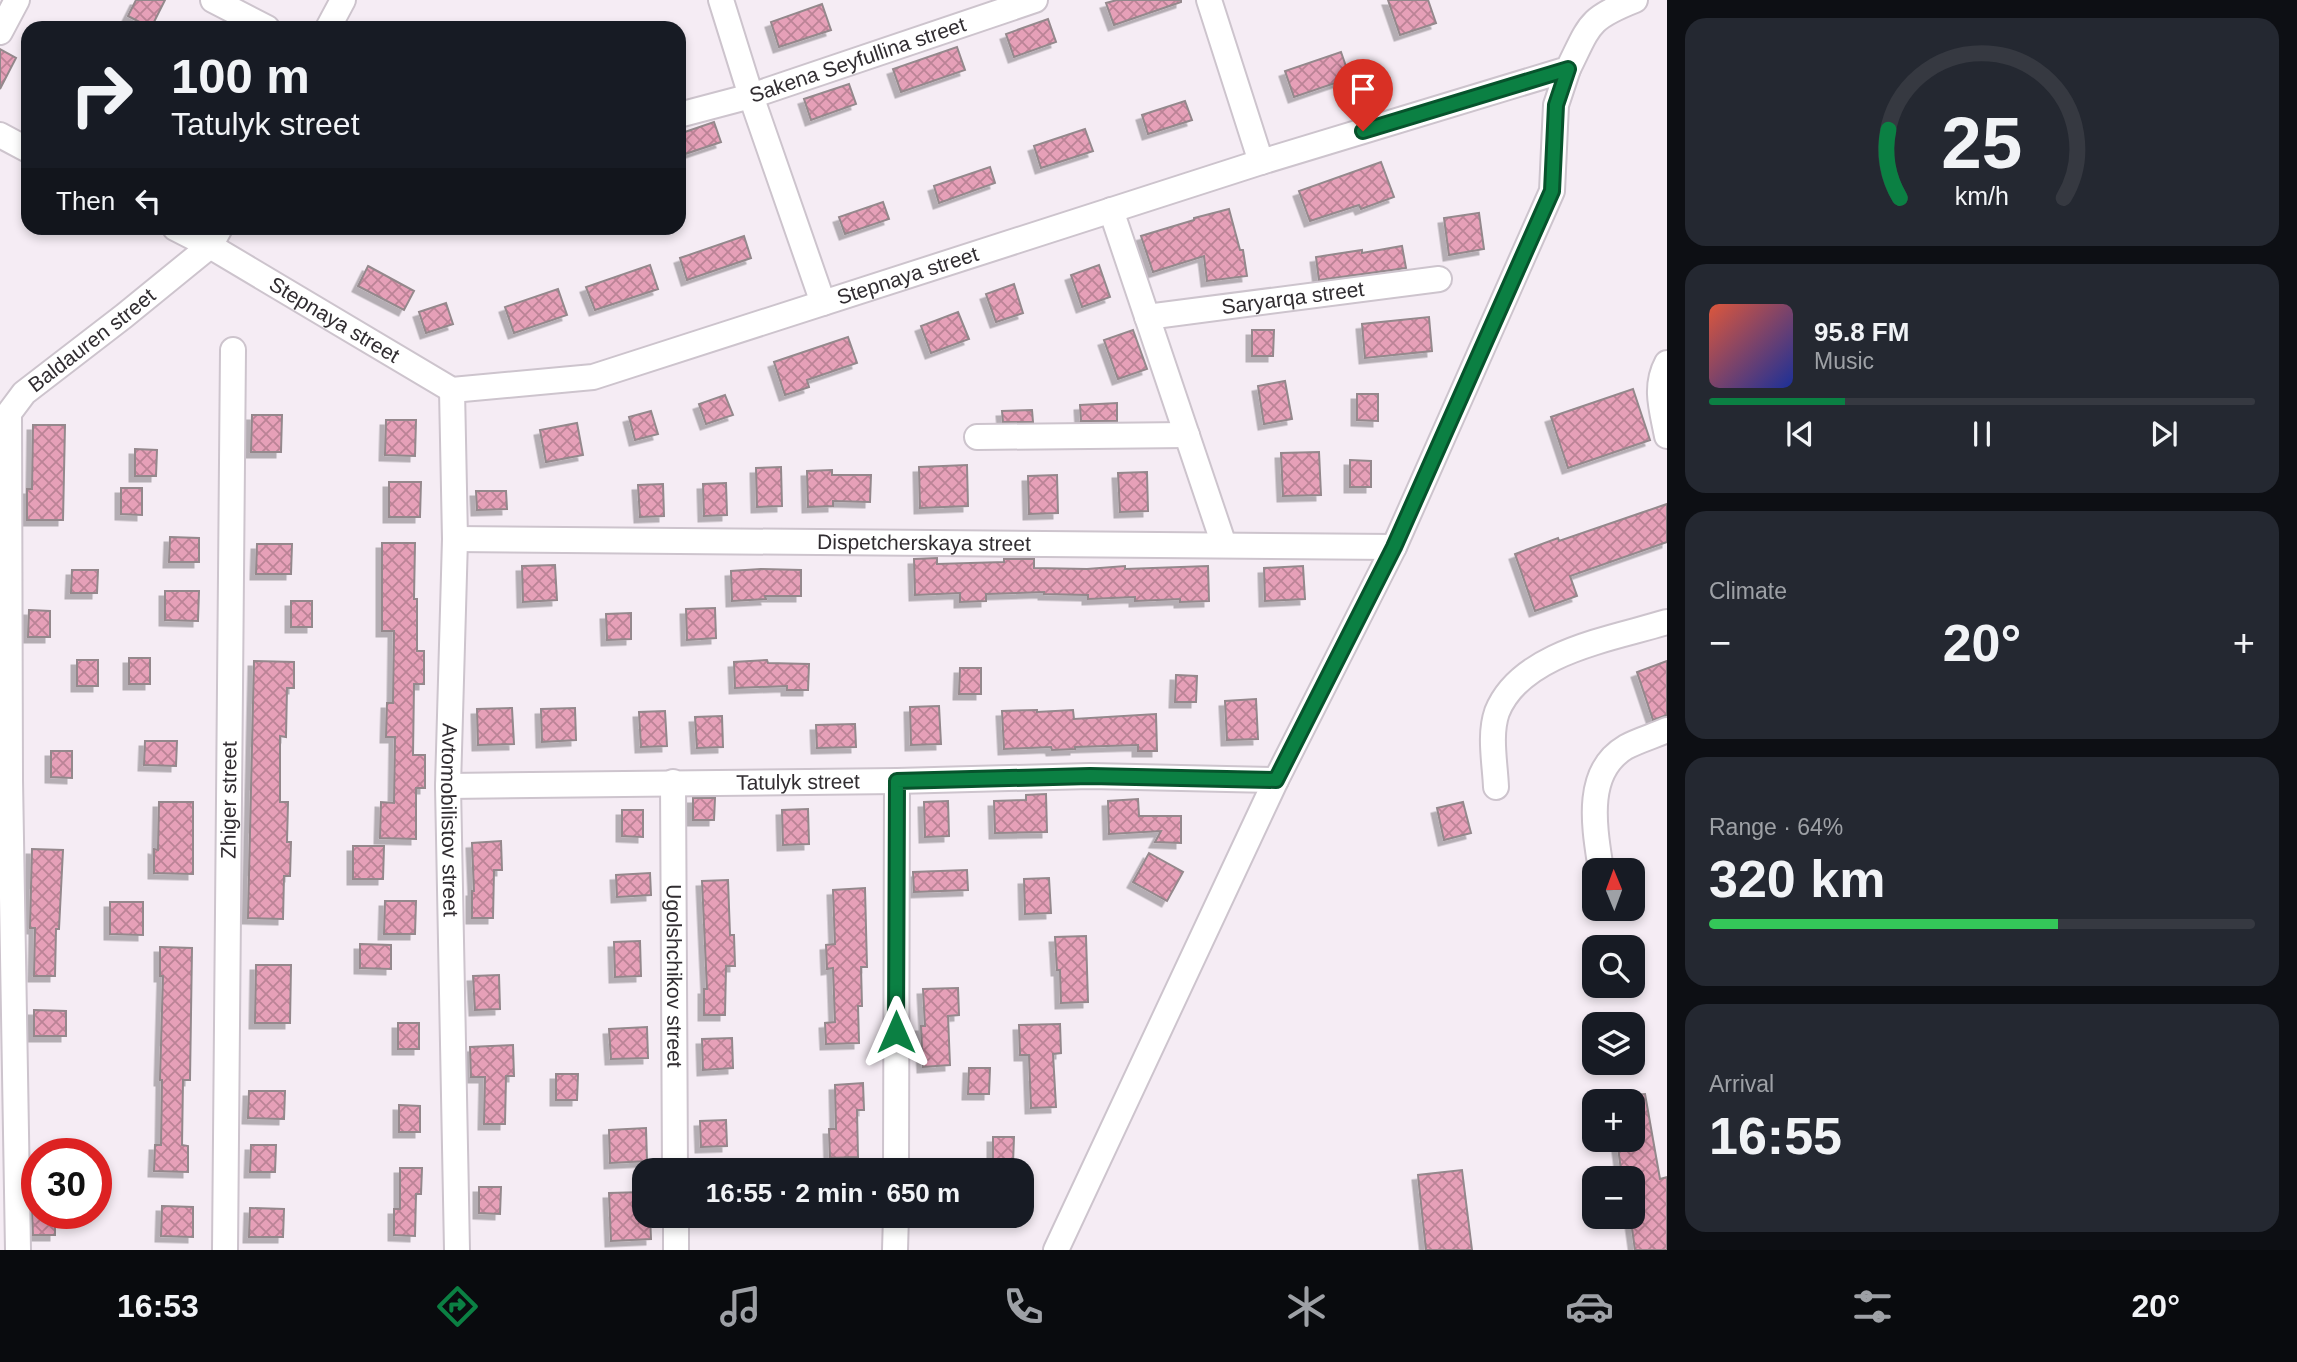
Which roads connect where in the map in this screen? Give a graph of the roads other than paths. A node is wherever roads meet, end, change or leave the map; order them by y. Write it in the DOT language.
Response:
graph roads {
  1 [pos="17,0"];
  2 [pos="213,0"];
  3 [pos="343,0"];
  4 [pos="721,0"];
  5 [pos="1035,0"];
  6 [pos="1209,0"];
  7 [pos="1634,0"];
  8 [pos="254,21"];
  9 [pos="332,21"];
  10 [pos="0,32"];
  11 [pos="1568,69"];
  12 [pos="751,96"];
  13 [pos="686,113"];
  14 [pos="0,135"];
  15 [pos="21,146"];
  16 [pos="1261,162"];
  17 [pos="1111,210"];
  18 [pos="215,237"];
  19 [pos="1439,279"];
  20 [pos="823,303"];
  21 [pos="1147,317"];
  22 [pos="233,350"];
  23 [pos="1667,363"];
  24 [pos="452,390"];
  25 [pos="1187,435"];
  26 [pos="1667,436"];
  27 [pos="977,437"];
  28 [pos="455,539"];
  29 [pos="1224,545"];
  30 [pos="1394,547"];
  31 [pos="1667,622"];
  32 [pos="1667,730"];
  33 [pos="5,780"];
  34 [pos="1276,780"];
  35 [pos="897,781"];
  36 [pos="673,782"];
  37 [pos="448,786"];
  38 [pos="1496,787"];
  39 [pos="1599,858"];
  40 [pos="675,1158"];
  41 [pos="896,1158"];
  42 [pos="676,1228"];
  43 [pos="895,1228"];
  44 [pos="18,1250"];
  45 [pos="225,1250"];
  46 [pos="457,1250"];
  47 [pos="676,1250"];
  48 [pos="895,1250"];
  49 [pos="1056,1250"];
  1 -- 10 [label="street"];
  2 -- 8 [label="street"];
  3 -- 9 [label="street"];
  4 -- 12 [label="street"];
  5 -- 12 [label="street, Sakena Seyfullina street"];
  6 -- 16 [label="street"];
  7 -- 11 [label="street"];
  11 -- 16 [label="street, Stepnaya street"];
  11 -- 30 [label="street"];
  12 -- 13 [label="street, Sakena Seyfullina street"];
  12 -- 20 [label="street"];
  14 -- 15 [label="street"];
  16 -- 17 [label="street, Stepnaya street"];
  17 -- 20 [label="street, Stepnaya street"];
  17 -- 21 [label="street"];
  18 -- 24 [label="street, Stepnaya street"];
  18 -- 33 [label="street, Baldauren street"];
  19 -- 21 [label="street, Saryarqa street"];
  20 -- 24 [label="street, Stepnaya street"];
  21 -- 25 [label="street"];
  22 -- 45 [label="street, Zhiger street"];
  23 -- 26 [label="street"];
  24 -- 28 [label="street, Avtomobilistov street"];
  25 -- 27 [label="street"];
  25 -- 29 [label="street"];
  28 -- 29 [label="street, Dispetcherskaya street"];
  28 -- 37 [label="street, Avtomobilistov street"];
  29 -- 30 [label="street, Dispetcherskaya street"];
  30 -- 34 [label="street"];
  31 -- 38 [label="street"];
  32 -- 39 [label="street"];
  33 -- 44 [label="street, Baldauren street"];
  34 -- 35 [label="street, Tatulyk street"];
  34 -- 49 [label="street"];
  35 -- 36 [label="street, Tatulyk street"];
  35 -- 41 [label="street"];
  36 -- 37 [label="street, Tatulyk street"];
  36 -- 40 [label="street, Ugolshchikov street"];
  37 -- 46 [label="street, Avtomobilistov street"];
  42 -- 47 [label="street"];
  43 -- 48 [label="street"];
}
